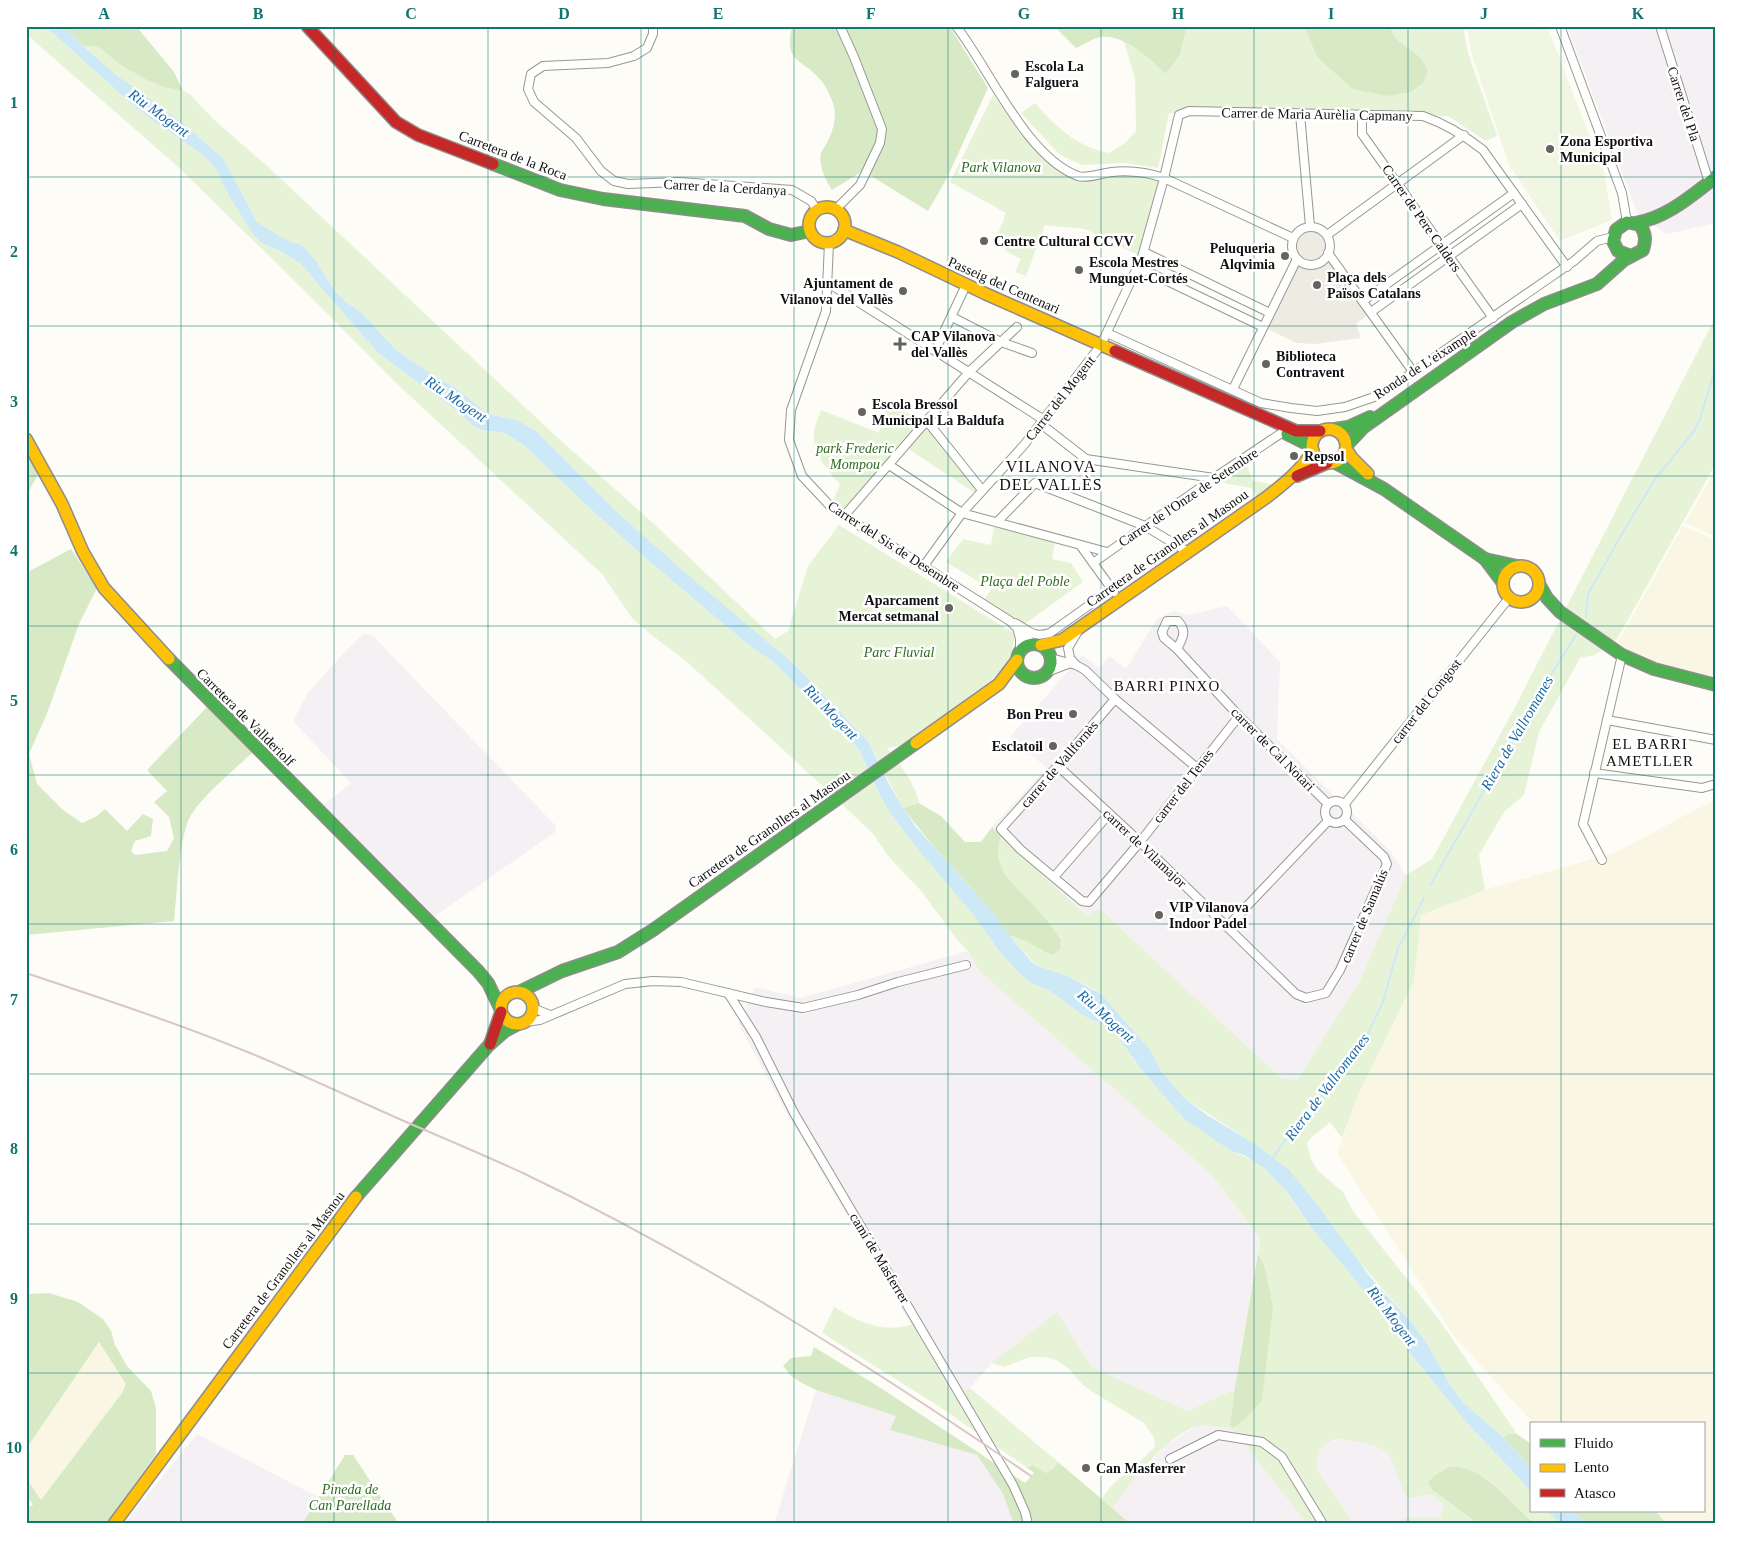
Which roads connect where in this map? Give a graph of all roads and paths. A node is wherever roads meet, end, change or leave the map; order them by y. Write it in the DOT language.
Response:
graph roads {
  1 [pos="307,26"];
  2 [pos="653,26"];
  3 [pos="840,26"];
  4 [pos="956,26"];
  5 [pos="1560,26"];
  6 [pos="1660,26"];
  7 [pos="1300,114"];
  8 [pos="1179,115"];
  9 [pos="1362,115"];
  10 [pos="1464,135"];
  11 [pos="1164,178"];
  12 [pos="1712,180"];
  13 [pos="1398,184"];
  14 [pos="1514,193"];
  15 [pos="1522,204"];
  16 [pos="817,210"];
  17 [pos="835,210"];
  18 [pos="1664,214"];
  19 [pos="1631,223"];
  20 [pos="1310,226"];
  21 [pos="844,230"];
  22 [pos="810,231"];
  23 [pos="1327,235"];
  24 [pos="1647,237"];
  25 [pos="1293,238"];
  26 [pos="1614,241"];
  27 [pos="828,243"];
  28 [pos="1441,245"];
  29 [pos="1144,252"];
  30 [pos="1328,254"];
  31 [pos="1449,256"];
  32 [pos="1631,256"];
  33 [pos="1296,259"];
  34 [pos="1138,267"];
  35 [pos="1567,267"];
  36 [pos="1611,271"];
  37 [pos="827,282"];
  38 [pos="966,285"];
  39 [pos="1363,301"];
  40 [pos="1371,312"];
  41 [pos="1270,313"];
  42 [pos="952,317"];
  43 [pos="1493,318"];
  44 [pos="1017,327"];
  45 [pos="1263,327"];
  46 [pos="1107,333"];
  47 [pos="1001,342"];
  48 [pos="1101,345"];
  49 [pos="935,351"];
  50 [pos="1032,353"];
  51 [pos="1152,369"];
  52 [pos="969,372"];
  53 [pos="1414,373"];
  54 [pos="1233,389"];
  55 [pos="1392,406"];
  56 [pos="927,421"];
  57 [pos="1043,422"];
  58 [pos="1335,429"];
  59 [pos="1320,431"];
  60 [pos="1283,432"];
  61 [pos="26,439"];
  62 [pos="1346,448"];
  63 [pos="1312,450"];
  64 [pos="1330,462"];
  65 [pos="888,465"];
  66 [pos="1214,478"];
  67 [pos="1289,480"];
  68 [pos="1384,488"];
  69 [pos="982,490"];
  70 [pos="962,512"];
  71 [pos="844,516"];
  72 [pos="997,522"];
  73 [pos="1145,526"];
  74 [pos="1080,545"];
  75 [pos="1108,552"];
  76 [pos="1188,552"];
  77 [pos="1485,559"];
  78 [pos="1093,562"];
  79 [pos="1517,566"];
  80 [pos="924,567"];
  81 [pos="1503,583"];
  82 [pos="1539,584"];
  83 [pos="1112,589"];
  84 [pos="1509,598"];
  85 [pos="1120,599"];
  86 [pos="1529,601"];
  87 [pos="1560,612"];
  88 [pos="1010,621"];
  89 [pos="1086,624"];
  90 [pos="1017,630"];
  91 [pos="1062,640"];
  92 [pos="1037,644"];
  93 [pos="1177,649"];
  94 [pos="1019,655"];
  95 [pos="1622,655"];
  96 [pos="1051,658"];
  97 [pos="1072,665"];
  98 [pos="1047,672"];
  99 [pos="1026,675"];
  100 [pos="999,684"];
  101 [pos="1716,685"];
  102 [pos="1116,698"];
  103 [pos="1239,716"];
  104 [pos="1607,720"];
  105 [pos="1716,740"];
  106 [pos="1058,766"];
  107 [pos="1197,768"];
  108 [pos="1594,773"];
  109 [pos="1716,784"];
  110 [pos="1328,804"];
  111 [pos="1344,805"];
  112 [pos="1109,814"];
  113 [pos="1344,820"];
  114 [pos="1328,821"];
  115 [pos="1140,842"];
  116 [pos="1602,860"];
  117 [pos="1054,877"];
  118 [pos="1228,927"];
  119 [pos="966,965"];
  120 [pos="546,980"];
  121 [pos="488,983"];
  122 [pos="517,992"];
  123 [pos="728,993"];
  124 [pos="1296,994"];
  125 [pos="533,1006"];
  126 [pos="501,1010"];
  127 [pos="550,1015"];
  128 [pos="522,1023"];
  129 [pos="489,1045"];
  130 [pos="1170,1458"];
  131 [pos="114,1524"];
  132 [pos="1028,1524"];
  133 [pos="1323,1524"];
  1 -- 22 [label="street, Carretera de la Roca"];
  2 -- 16 [label="street, Carrer de la Cerdanya"];
  3 -- 17 [label="street"];
  4 -- 11 [label="street"];
  5 -- 19 [label="street"];
  6 -- 12 [label="street, Carrer del Pla"];
  7 -- 8 [label="street, Carrer de Maria Aurèlia Capmany"];
  7 -- 9 [label="street, Carrer de Maria Aurèlia Capmany"];
  7 -- 20 [label="street"];
  8 -- 11 [label="street, Carrer del Mogent"];
  9 -- 10 [label="street, Carrer de Maria Aurèlia Capmany"];
  9 -- 13 [label="street, Carrer de Pere Calders"];
  10 -- 13 [label="street"];
  10 -- 14 [label="street, Carrer de Maria Aurèlia Capmany"];
  11 -- 25 [label="street"];
  11 -- 29 [label="street, Carrer del Mogent"];
  12 -- 18 [label="street"];
  13 -- 23 [label="street"];
  13 -- 28 [label="street, Carrer de Pere Calders"];
  14 -- 15 [label="street, Carrer de Maria Aurèlia Capmany"];
  14 -- 28 [label="street"];
  15 -- 31 [label="street"];
  15 -- 35 [label="street, Carrer de Maria Aurèlia Capmany"];
  16 -- 17 [label="street"];
  16 -- 22 [label="street"];
  17 -- 21 [label="street"];
  18 -- 19 [label="street"];
  18 -- 24 [label="street"];
  19 -- 24 [label="street"];
  19 -- 26 [label="street"];
  20 -- 23 [label="street"];
  20 -- 25 [label="street"];
  21 -- 27 [label="street"];
  21 -- 38 [label="street, Passeig del Centenari"];
  22 -- 27 [label="street"];
  23 -- 30 [label="street"];
  24 -- 32 [label="street"];
  25 -- 33 [label="street"];
  26 -- 32 [label="street"];
  26 -- 35 [label="street, Ronda de L'eixample"];
  26 -- 36 [label="street"];
  27 -- 37 [label="street, Carrer del Sis de Desembre"];
  28 -- 31 [label="street, Carrer de Pere Calders"];
  28 -- 39 [label="street"];
  29 -- 34 [label="street, Carrer del Mogent"];
  29 -- 41 [label="street"];
  30 -- 33 [label="street"];
  30 -- 39 [label="street"];
  31 -- 40 [label="street"];
  31 -- 43 [label="street, Carrer de Pere Calders"];
  32 -- 36 [label="street"];
  33 -- 41 [label="street"];
  34 -- 45 [label="street"];
  34 -- 46 [label="street, Carrer del Mogent"];
  35 -- 43 [label="street, Ronda de L'eixample"];
  36 -- 55 [label="street"];
  37 -- 49 [label="street"];
  37 -- 71 [label="street, Carrer del Sis de Desembre"];
  38 -- 42 [label="street"];
  38 -- 48 [label="street, Passeig del Centenari"];
  39 -- 40 [label="street"];
  40 -- 53 [label="street"];
  41 -- 45 [label="street"];
  42 -- 47 [label="street"];
  42 -- 49 [label="street"];
  43 -- 53 [label="street, Ronda de L'eixample"];
  44 -- 47 [label="street"];
  45 -- 54 [label="street"];
  46 -- 48 [label="street, Carrer del Mogent"];
  46 -- 54 [label="street, Ronda de L'eixample"];
  47 -- 50 [label="street"];
  47 -- 52 [label="street"];
  48 -- 51 [label="street, Passeig del Centenari"];
  48 -- 57 [label="street, Carrer del Mogent"];
  49 -- 52 [label="street"];
  51 -- 59 [label="street, Passeig del Centenari"];
  51 -- 60 [label="street, Passeig del Centenari"];
  52 -- 56 [label="street"];
  52 -- 57 [label="street"];
  53 -- 54 [label="street, Ronda de L'eixample"];
  55 -- 58 [label="street"];
  55 -- 62 [label="street"];
  56 -- 65 [label="street"];
  56 -- 69 [label="street"];
  57 -- 66 [label="street"];
  57 -- 69 [label="street, Carrer del Mogent"];
  58 -- 59 [label="street"];
  58 -- 62 [label="street"];
  59 -- 63 [label="street"];
  60 -- 63 [label="street, Passeig del Centenari"];
  60 -- 66 [label="street, Carrer de l'Onze de Setembre"];
  61 -- 121 [label="street, Carretera de Vallderiolf"];
  62 -- 64 [label="street"];
  62 -- 68 [label="street"];
  63 -- 64 [label="street"];
  63 -- 67 [label="street, Carretera de Granollers al Masnou"];
  64 -- 67 [label="street, Carretera de Granollers al Masnou"];
  64 -- 68 [label="street"];
  65 -- 70 [label="street"];
  65 -- 71 [label="street"];
  66 -- 73 [label="street, Carrer de l'Onze de Setembre"];
  67 -- 76 [label="street, Carretera de Granollers al Masnou"];
  68 -- 77 [label="street"];
  69 -- 70 [label="street, Carrer del Mogent"];
  70 -- 72 [label="street"];
  70 -- 80 [label="street, Carrer del Mogent"];
  71 -- 80 [label="street, Carrer del Sis de Desembre"];
  72 -- 73 [label="street"];
  72 -- 74 [label="street"];
  73 -- 75 [label="street, Carrer de l'Onze de Setembre"];
  73 -- 76 [label="street"];
  74 -- 75 [label="street"];
  74 -- 78 [label="street"];
  75 -- 78 [label="street, Carrer de l'Onze de Setembre"];
  76 -- 85 [label="street, Carretera de Granollers al Masnou"];
  77 -- 79 [label="street"];
  77 -- 81 [label="street"];
  78 -- 83 [label="street"];
  79 -- 81 [label="street"];
  79 -- 82 [label="street"];
  80 -- 88 [label="street, Carrer del Sis de Desembre"];
  81 -- 84 [label="street"];
  82 -- 86 [label="street"];
  82 -- 87 [label="street"];
  83 -- 85 [label="street"];
  83 -- 88 [label="street"];
  84 -- 86 [label="street"];
  84 -- 111 [label="street, carrer del Congost"];
  85 -- 89 [label="street, Carretera de Granollers al Masnou"];
  86 -- 87 [label="street"];
  87 -- 95 [label="street"];
  88 -- 90 [label="street, Carrer del Sis de Desembre"];
  89 -- 91 [label="street, Carretera de Granollers al Masnou"];
  89 -- 97 [label="street"];
  90 -- 92 [label="street, Carrer del Sis de Desembre"];
  90 -- 94 [label="street, Carrer del Sis de Desembre"];
  91 -- 92 [label="street, Carretera de Granollers al Masnou"];
  91 -- 96 [label="street, Carretera de Granollers al Masnou"];
  92 -- 94 [label="street"];
  92 -- 96 [label="street"];
  93 -- 103 [label="street, carrer de Cal Notari"];
  94 -- 99 [label="street"];
  94 -- 100 [label="street, Carretera de Granollers al Masnou"];
  95 -- 101 [label="street"];
  95 -- 104 [label="street"];
  96 -- 97 [label="street"];
  96 -- 98 [label="street"];
  97 -- 98 [label="street"];
  97 -- 102 [label="street"];
  98 -- 99 [label="street"];
  99 -- 100 [label="street, Carretera de Granollers al Masnou"];
  100 -- 120 [label="street, Carretera de Granollers al Masnou"];
  102 -- 106 [label="street, carrer de Vallfornès"];
  102 -- 107 [label="street"];
  103 -- 107 [label="street, carrer del Tenes"];
  103 -- 110 [label="street, carrer de Cal Notari"];
  104 -- 105 [label="street"];
  104 -- 108 [label="street"];
  106 -- 112 [label="street, carrer de Vilamajor"];
  106 -- 117 [label="street, carrer de Vallfornès"];
  107 -- 115 [label="street, carrer del Tenes"];
  108 -- 109 [label="street"];
  108 -- 116 [label="street"];
  110 -- 111 [label="street"];
  110 -- 114 [label="street"];
  111 -- 113 [label="street"];
  112 -- 115 [label="street, carrer de Vilamajor"];
  112 -- 117 [label="street"];
  113 -- 114 [label="street"];
  113 -- 124 [label="street, carrer de Samalús"];
  114 -- 118 [label="street"];
  115 -- 117 [label="street, carrer del Tenes"];
  115 -- 118 [label="street, carrer de Vilamajor"];
  118 -- 124 [label="street, carrer de Vilamajor"];
  119 -- 123 [label="street"];
  120 -- 122 [label="street, Carretera de Granollers al Masnou"];
  120 -- 125 [label="street"];
  121 -- 122 [label="street, Carretera de Vallderiolf"];
  121 -- 126 [label="street, Carretera de Vallderiolf"];
  122 -- 125 [label="street"];
  122 -- 126 [label="street"];
  123 -- 127 [label="street"];
  123 -- 132 [label="street, camí de Masferrer"];
  125 -- 127 [label="street"];
  125 -- 128 [label="street"];
  126 -- 128 [label="street"];
  126 -- 129 [label="street, Carretera de Granollers al Masnou"];
  127 -- 128 [label="street"];
  128 -- 129 [label="street, Carretera de Granollers al Masnou"];
  129 -- 131 [label="street, Carretera de Granollers al Masnou"];
  130 -- 133 [label="street"];
}
